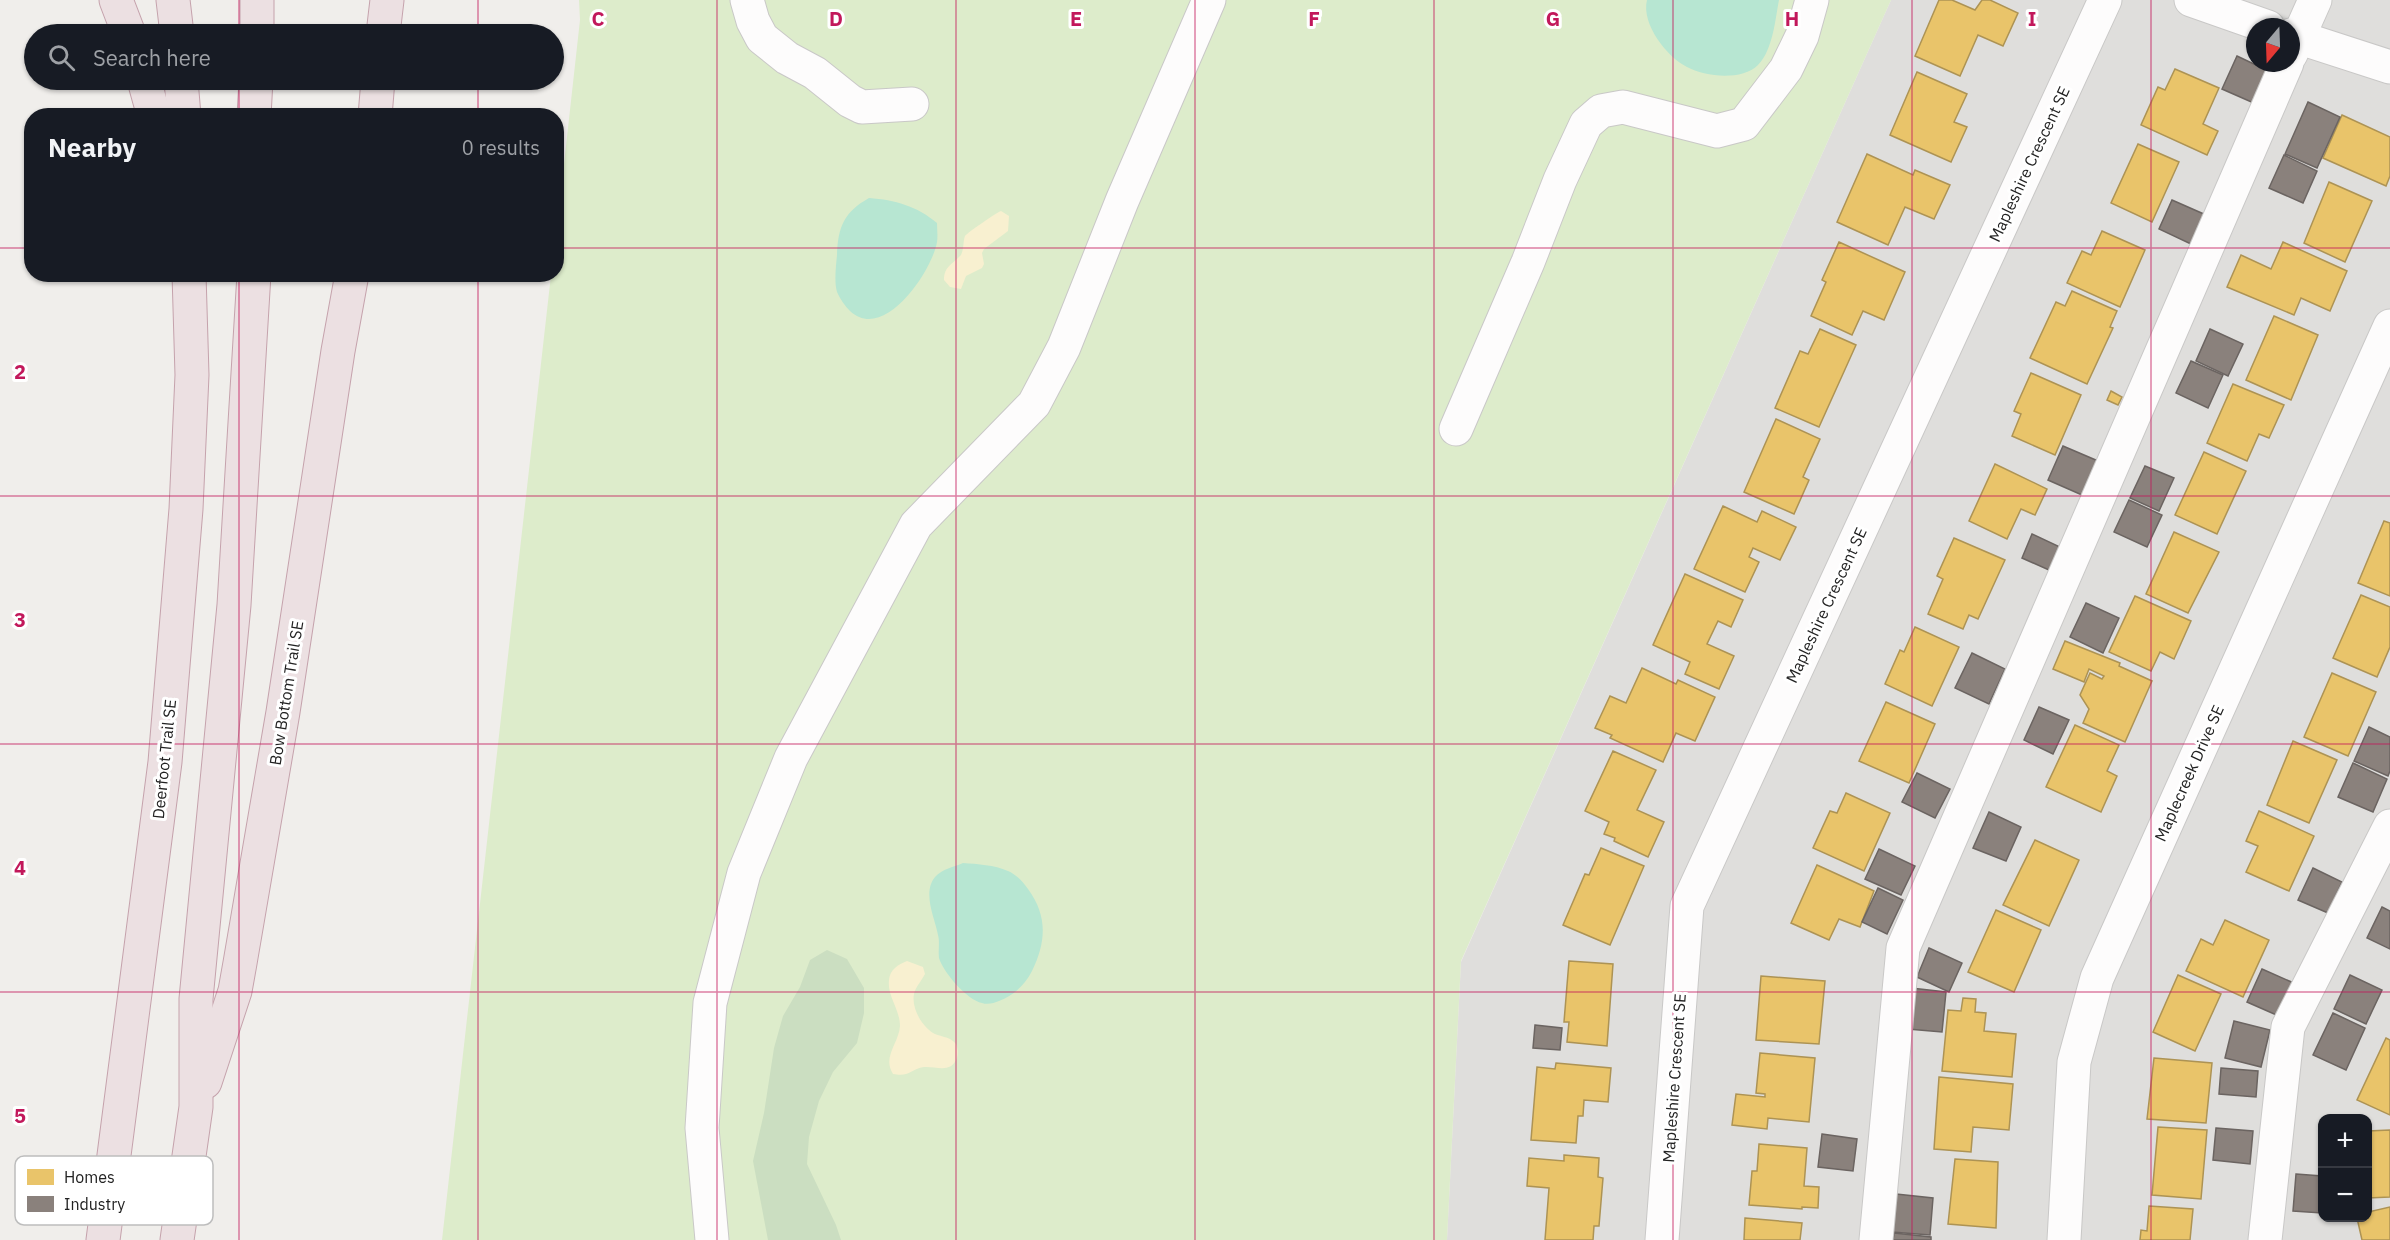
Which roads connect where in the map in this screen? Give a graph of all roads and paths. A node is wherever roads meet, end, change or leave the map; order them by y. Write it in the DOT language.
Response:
graph roads {
  1 [pos="116,0"];
  2 [pos="173,0"];
  3 [pos="258,0"];
  4 [pos="387,0"];
  5 [pos="747,0"];
  6 [pos="1209,0"];
  7 [pos="1812,0"];
  8 [pos="2105,0"];
  9 [pos="2191,0"];
  10 [pos="2315,0"];
  11 [pos="2300,23"];
  12 [pos="125,24"];
  13 [pos="176,24"];
  14 [pos="257,24"];
  15 [pos="384,24"];
  16 [pos="2246,25"];
  17 [pos="2300,46"];
  18 [pos="2390,67"];
  19 [pos="2275,72"];
  20 [pos="147,90"];
  21 [pos="182,90"];
  22 [pos="255,90"];
  23 [pos="377,90"];
  24 [pos="912,104"];
  25 [pos="152,108"];
  26 [pos="183,108"];
  27 [pos="254,108"];
  28 [pos="376,108"];
  29 [pos="189,282"];
  30 [pos="254,282"];
  31 [pos="351,282"];
  32 [pos="2390,326"];
  33 [pos="1456,429"];
  34 [pos="2390,826"];
  35 [pos="196,1107"];
  36 [pos="114,1156"];
  37 [pos="189,1156"];
  38 [pos="105,1225"];
  39 [pos="179,1225"];
  40 [pos="103,1240"];
  41 [pos="177,1240"];
  42 [pos="712,1240"];
  43 [pos="1662,1240"];
  44 [pos="1876,1240"];
  45 [pos="2064,1240"];
  46 [pos="2265,1240"];
  1 -- 12 [label="highway"];
  2 -- 13 [label="highway"];
  3 -- 14 [label="highway"];
  4 -- 15 [label="highway"];
  5 -- 24 [label="street"];
  6 -- 42 [label="street"];
  7 -- 33 [label="street"];
  8 -- 43 [label="street, Mapleshire Crescent SE"];
  9 -- 16 [label="street"];
  10 -- 11 [label="street"];
  17 -- 18 [label="street"];
  19 -- 44 [label="street"];
  20 -- 25 [label="highway"];
  21 -- 26 [label="highway"];
  22 -- 27 [label="highway"];
  23 -- 28 [label="highway"];
  29 -- 36 [label="highway, Deerfoot Trail SE"];
  30 -- 35 [label="highway"];
  31 -- 35 [label="highway, Bow Bottom Trail SE"];
  32 -- 45 [label="street, Maplecreek Drive SE"];
  34 -- 46 [label="street"];
  35 -- 37 [label="highway"];
  38 -- 40 [label="highway, Deerfoot Trail SE"];
  39 -- 41 [label="highway"];
}
